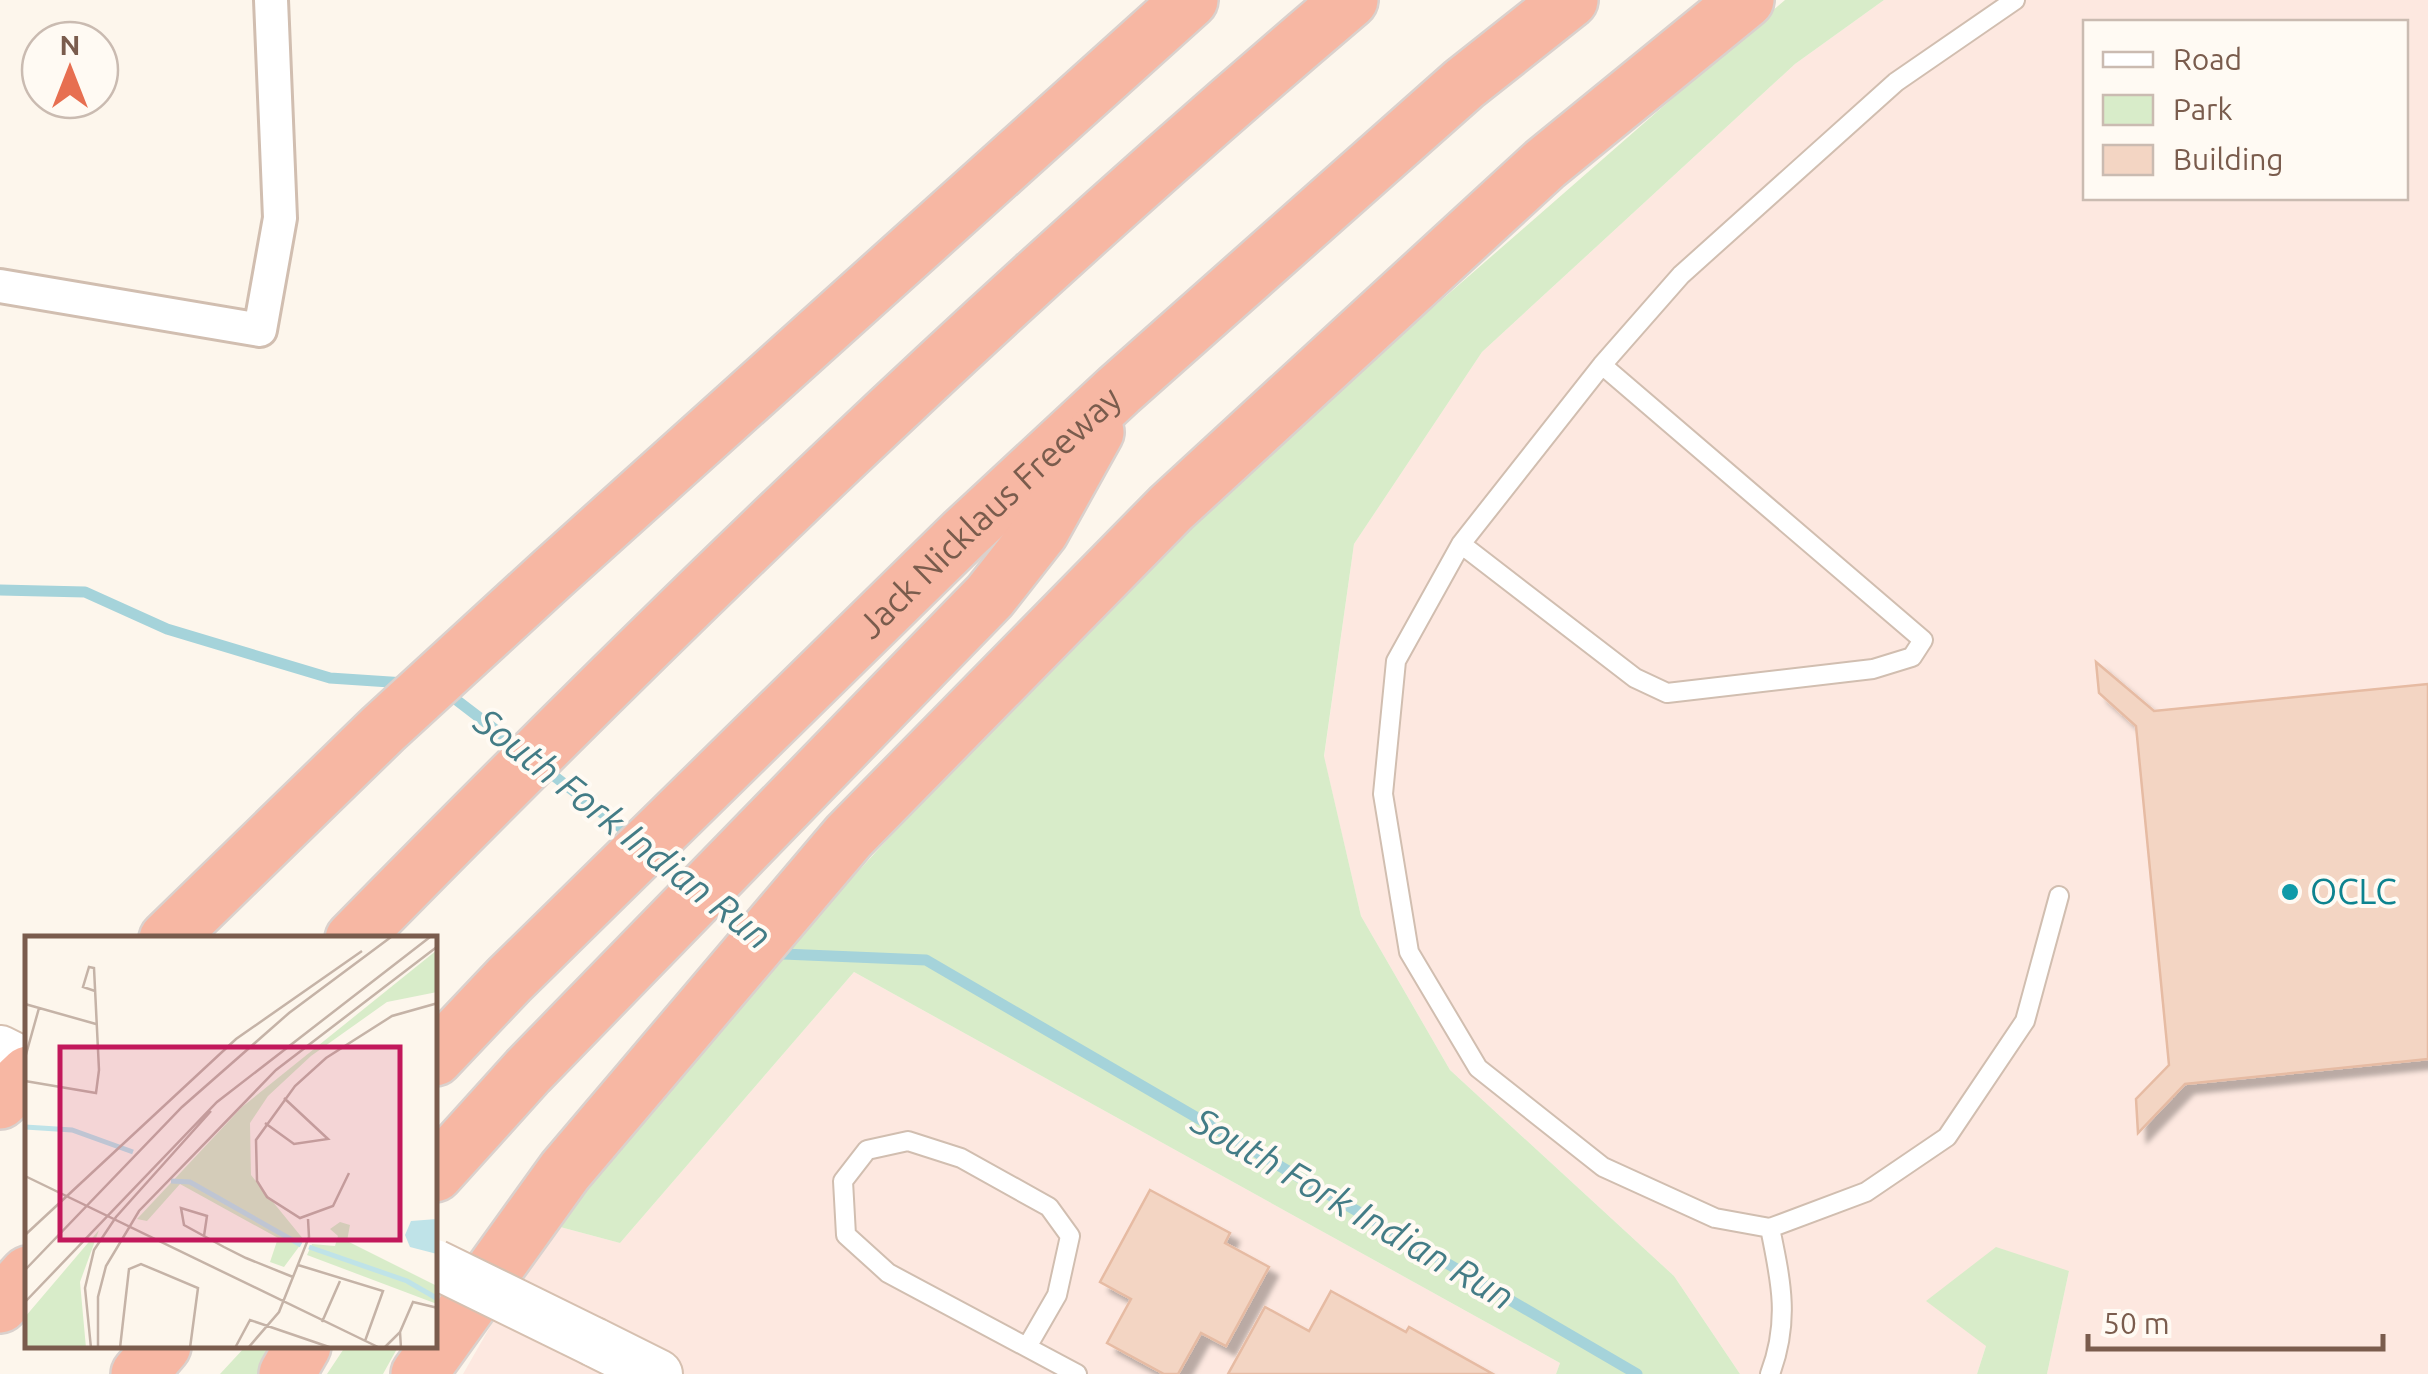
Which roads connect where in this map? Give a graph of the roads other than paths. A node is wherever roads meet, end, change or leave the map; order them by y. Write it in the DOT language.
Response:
graph roads {
  1 [pos="271,0"];
  2 [pos="1190,0"];
  3 [pos="1350,0"];
  4 [pos="1570,0"];
  5 [pos="1746,0"];
  6 [pos="2015,0"];
  7 [pos="0,286"];
  8 [pos="1602,366"];
  9 [pos="1119,390"];
  10 [pos="1461,544"];
  11 [pos="2059,896"];
  12 [pos="170,936"];
  13 [pos="356,936"];
  14 [pos="0,1050"];
  15 [pos="438,1055"];
  16 [pos="25,1062"];
  17 [pos="25,1077"];
  18 [pos="0,1101"];
  19 [pos="438,1171"];
  20 [pos="1770,1228"];
  21 [pos="438,1265"];
  22 [pos="25,1277"];
  23 [pos="0,1305"];
  24 [pos="1026,1347"];
  25 [pos="438,1348"];
  26 [pos="160,1349"];
  27 [pos="301,1349"];
  28 [pos="437,1349"];
  29 [pos="139,1374"];
  30 [pos="287,1374"];
  31 [pos="419,1374"];
  32 [pos="658,1374"];
  33 [pos="1077,1374"];
  34 [pos="1770,1374"];
  1 -- 7 [label="street"];
  2 -- 12 [label="highway"];
  3 -- 13 [label="highway"];
  4 -- 9 [label="highway, Jack Nicklaus Freeway"];
  5 -- 25 [label="highway"];
  6 -- 8 [label="lane"];
  8 -- 10 [label="lane"];
  8 -- 10 [label="lane"];
  9 -- 15 [label="highway, Jack Nicklaus Freeway"];
  9 -- 19 [label="highway"];
  10 -- 20 [label="lane"];
  11 -- 20 [label="lane"];
  14 -- 16 [label="main road"];
  17 -- 18 [label="highway"];
  20 -- 34 [label="lane"];
  21 -- 32 [label="main road, bridge"];
  22 -- 23 [label="highway"];
  24 -- 24 [label="lane"];
  24 -- 33 [label="lane"];
  26 -- 29 [label="highway"];
  27 -- 30 [label="highway"];
  28 -- 31 [label="highway"];
}
